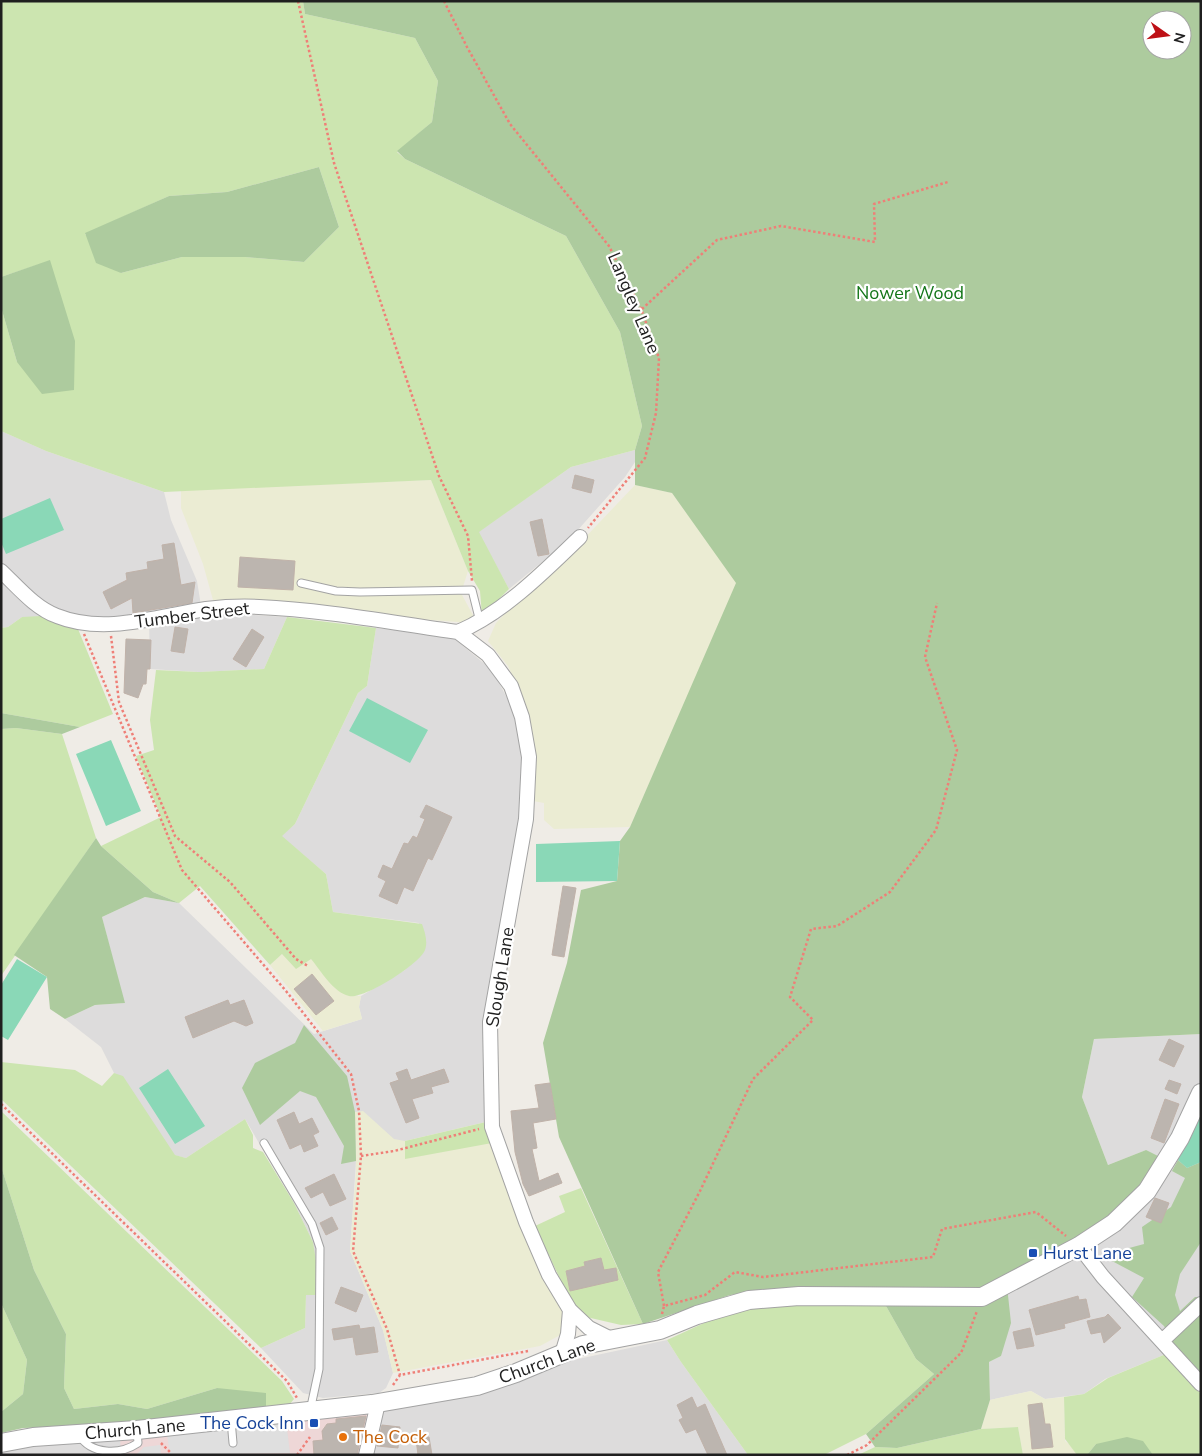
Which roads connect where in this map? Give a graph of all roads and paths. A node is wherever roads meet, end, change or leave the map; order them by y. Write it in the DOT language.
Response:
graph roads {
  1 [pos="298,1"];
  2 [pos="444,1"];
  3 [pos="948,182"];
  4 [pos="641,309"];
  5 [pos="580,537"];
  6 [pos="1,571"];
  7 [pos="301,583"];
  8 [pos="472,590"];
  9 [pos="937,603"];
  10 [pos="109,622"];
  11 [pos="83,623"];
  12 [pos="480,623"];
  13 [pos="458,632"];
  14 [pos="479,648"];
  15 [pos="308,966"];
  16 [pos="1201,1093"];
  17 [pos="1,1104"];
  18 [pos="492,1126"];
  19 [pos="264,1143"];
  20 [pos="361,1156"];
  21 [pos="1079,1246"];
  22 [pos="982,1297"];
  23 [pos="1201,1304"];
  24 [pos="664,1306"];
  25 [pos="570,1310"];
  26 [pos="660,1330"];
  27 [pos="612,1339"];
  28 [pos="1162,1341"];
  29 [pos="537,1349"];
  30 [pos="562,1354"];
  31 [pos="287,1381"];
  32 [pos="1201,1384"];
  33 [pos="378,1403"];
  34 [pos="310,1411"];
  35 [pos="231,1420"];
  36 [pos="310,1438"];
  37 [pos="1,1443"];
  38 [pos="162,1443"];
  39 [pos="233,1444"];
  40 [pos="170,1452"];
  41 [pos="297,1455"];
  42 [pos="366,1455"];
  43 [pos="847,1455"];
  1 -- 8 [label="path"];
  2 -- 4 [label="path, Langley Lane"];
  3 -- 4 [label="path"];
  4 -- 5 [label="path, Langley Lane"];
  5 -- 12 [label="street"];
  6 -- 11 [label="street, Tumber Street"];
  7 -- 8 [label="lane"];
  8 -- 12 [label="lane"];
  9 -- 24 [label="path"];
  10 -- 11 [label="street, Tumber Street"];
  10 -- 13 [label="street, Tumber Street"];
  10 -- 15 [label="path"];
  11 -- 20 [label="path"];
  12 -- 13 [label="street"];
  12 -- 14 [label="street"];
  13 -- 14 [label="street, Slough Lane"];
  14 -- 18 [label="street, Slough Lane"];
  16 -- 21 [label="street, Church Lane"];
  17 -- 31 [label="path"];
  18 -- 20 [label="path"];
  18 -- 25 [label="street, Slough Lane"];
  19 -- 34 [label="lane"];
  20 -- 29 [label="path"];
  21 -- 22 [label="street, Church Lane"];
  21 -- 24 [label="path"];
  21 -- 28 [label="street"];
  22 -- 26 [label="street, Church Lane"];
  22 -- 43 [label="path"];
  23 -- 28 [label="street"];
  24 -- 26 [label="path"];
  25 -- 27 [label="street, Slough Lane"];
  25 -- 30 [label="street"];
  26 -- 27 [label="street, Church Lane"];
  27 -- 30 [label="street, Church Lane"];
  28 -- 32 [label="street"];
  30 -- 33 [label="street, Church Lane"];
  33 -- 34 [label="street, Church Lane"];
  33 -- 42 [label="street"];
  34 -- 35 [label="street, Church Lane"];
  35 -- 37 [label="street, Church Lane"];
  35 -- 39 [label="lane"];
  36 -- 41 [label="path"];
  38 -- 40 [label="path"];
}
